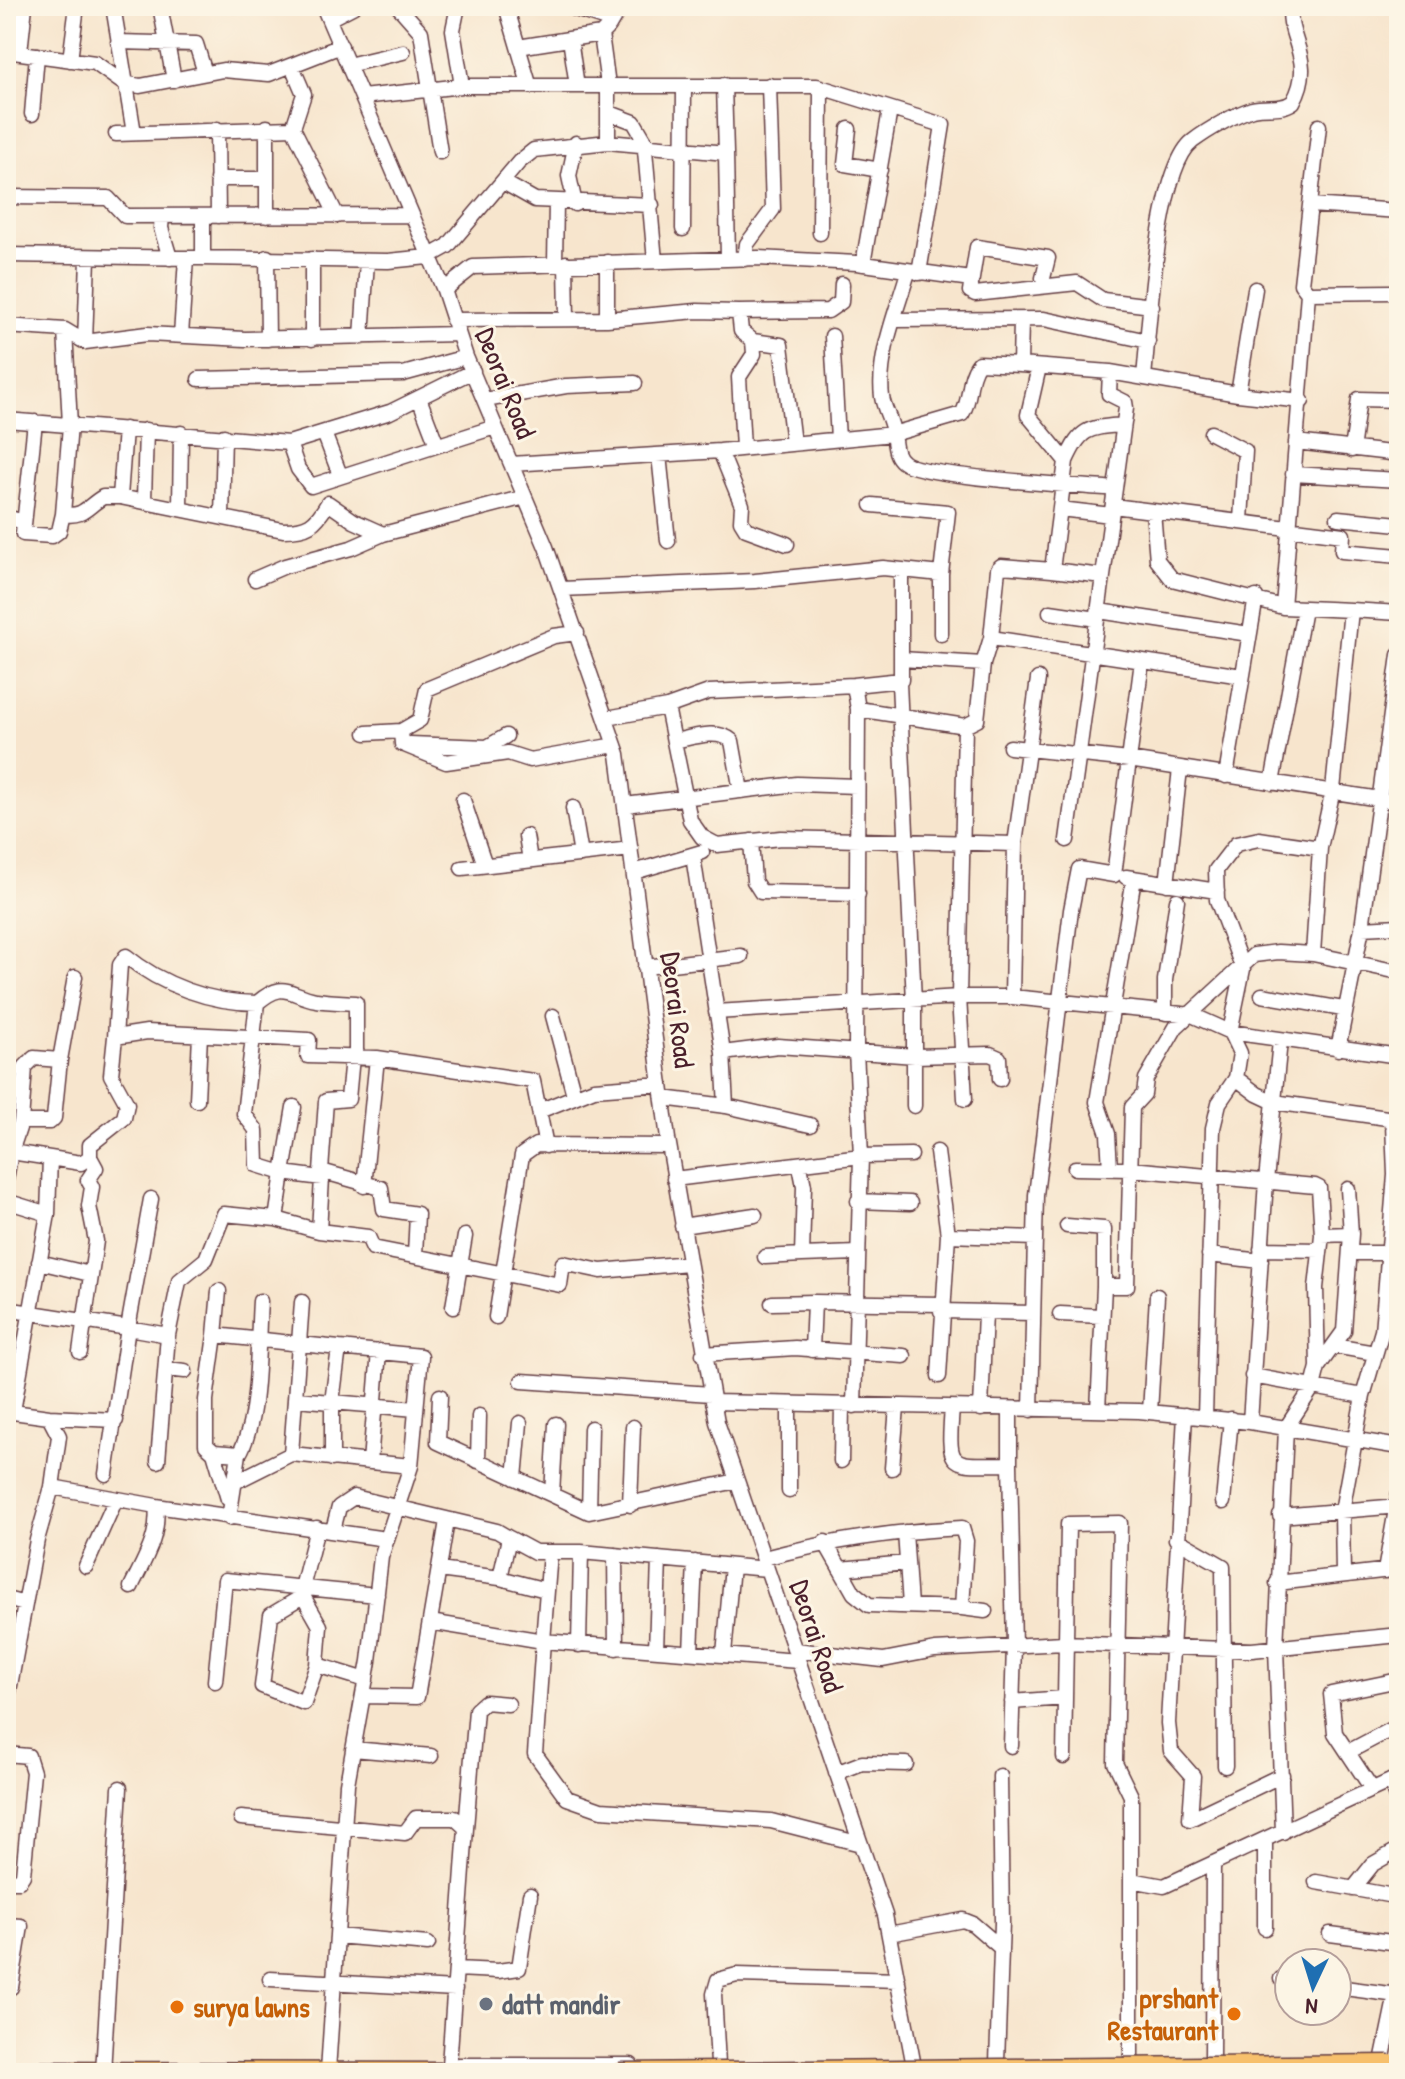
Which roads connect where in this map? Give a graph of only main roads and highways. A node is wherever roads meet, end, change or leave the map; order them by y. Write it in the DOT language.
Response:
graph roads {
  1 [pos="1393,2061"];
  2 [pos="103,2068"];
  3 [pos="6,2069"];
  4 [pos="470,2073"];
  5 [pos="619,2073"];
  1 -- 5 [label="highway, bridge"];
  2 -- 3 [label="highway"];
  2 -- 4 [label="highway"];
}
